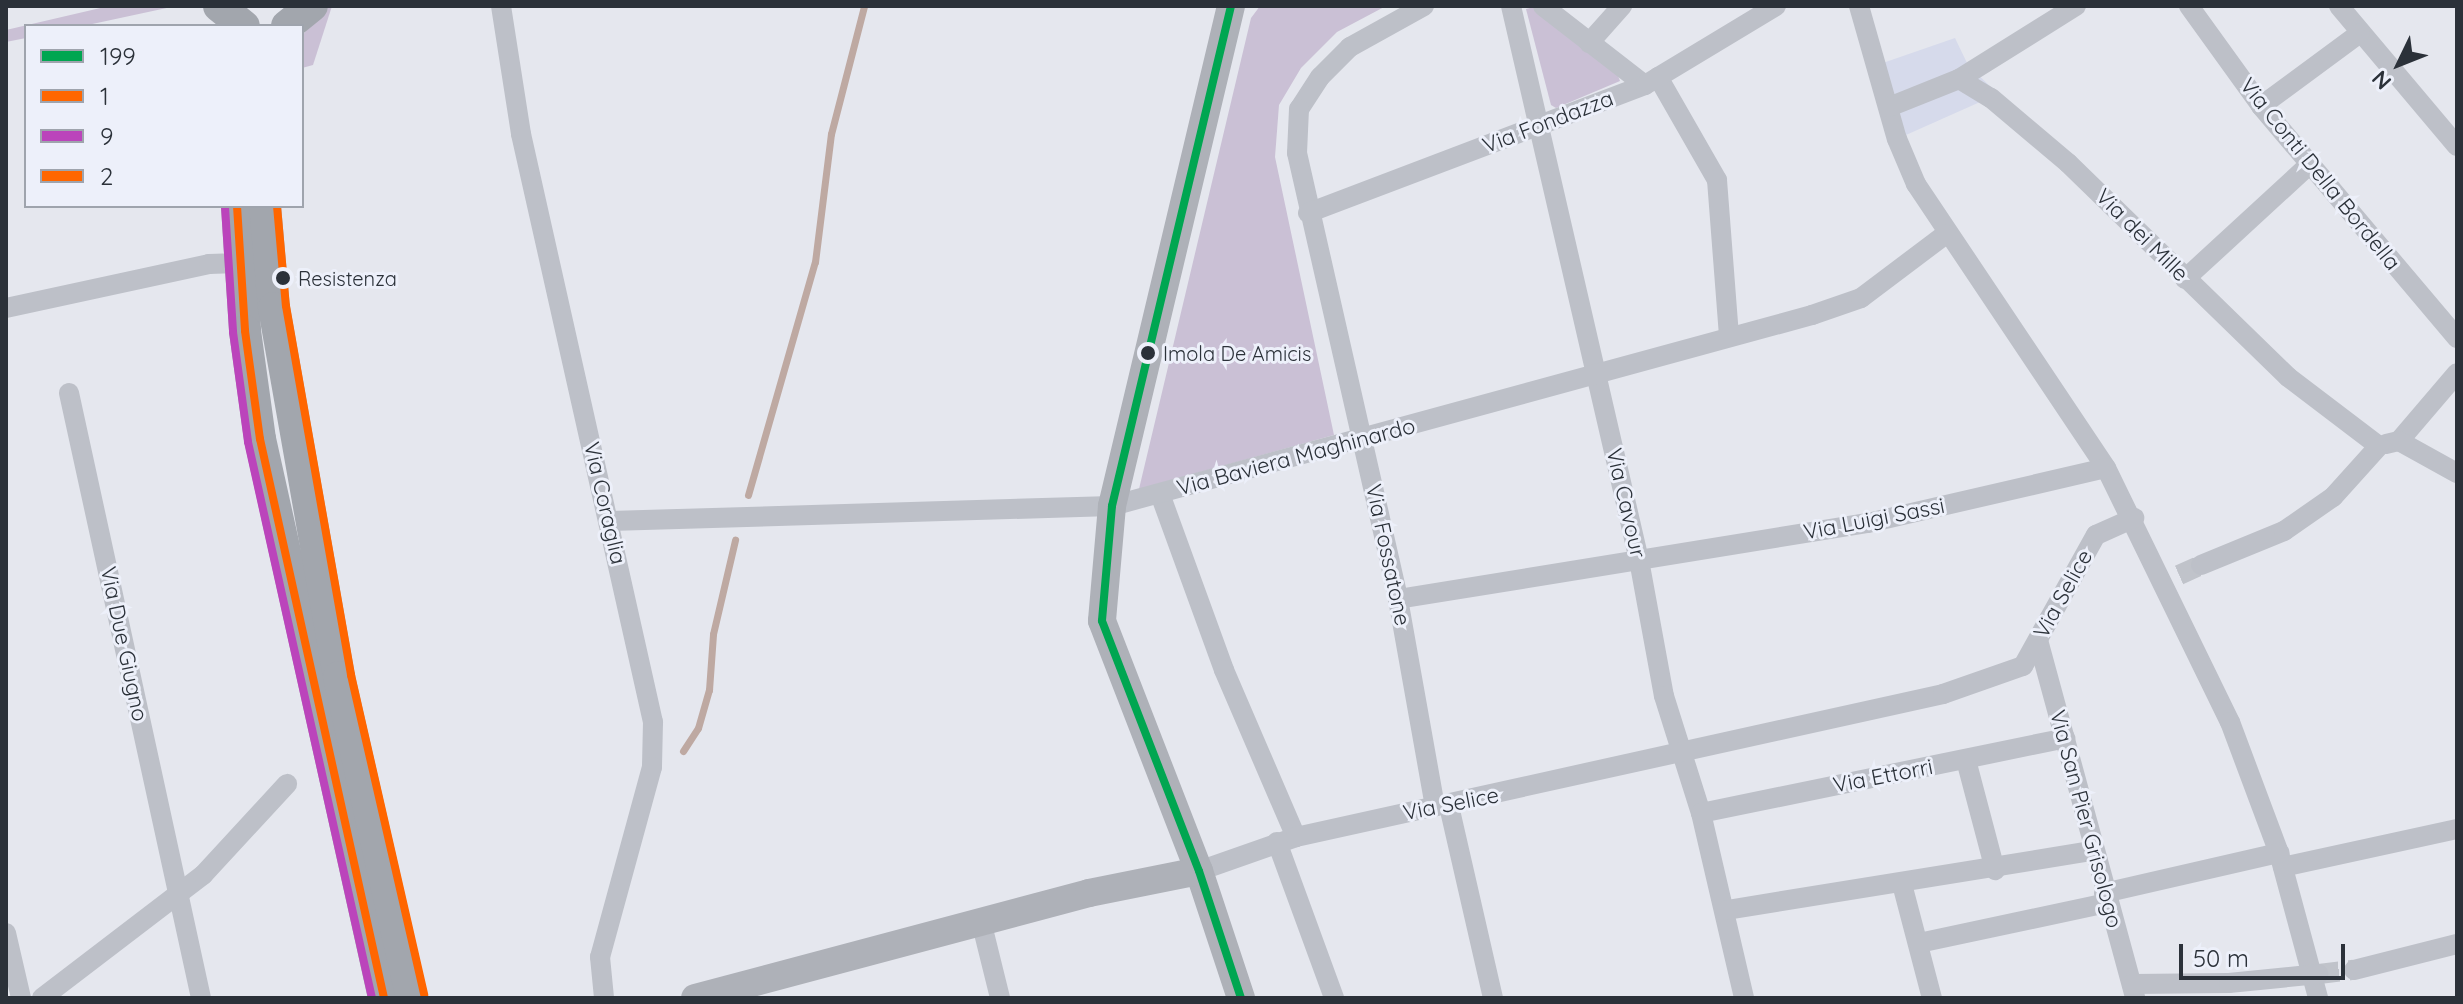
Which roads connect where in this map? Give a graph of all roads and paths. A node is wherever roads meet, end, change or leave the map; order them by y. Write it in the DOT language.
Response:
graph roads {
  1 [pos="501,6"];
  2 [pos="1231,6"];
  3 [pos="1424,6"];
  4 [pos="1511,6"];
  5 [pos="1543,6"];
  6 [pos="1622,6"];
  7 [pos="1776,6"];
  8 [pos="1859,6"];
  9 [pos="2076,6"];
  10 [pos="2189,6"];
  11 [pos="2339,6"];
  12 [pos="2360,33"];
  13 [pos="1589,43"];
  14 [pos="1959,79"];
  15 [pos="1651,81"];
  16 [pos="2261,106"];
  17 [pos="1889,107"];
  18 [pos="1538,126"];
  19 [pos="2457,146"];
  20 [pos="2310,164"];
  21 [pos="237,208"];
  22 [pos="265,208"];
  23 [pos="1308,213"];
  24 [pos="1946,234"];
  25 [pos="239,263"];
  26 [pos="2185,279"];
  27 [pos="6,308"];
  28 [pos="1729,335"];
  29 [pos="2457,338"];
  30 [pos="1596,371"];
  31 [pos="2457,373"];
  32 [pos="69,393"];
  33 [pos="1365,441"];
  34 [pos="2399,441"];
  35 [pos="2379,446"];
  36 [pos="2106,468"];
  37 [pos="2457,473"];
  38 [pos="1160,494"];
  39 [pos="1112,506"];
  40 [pos="2134,518"];
  41 [pos="610,521"];
  42 [pos="1639,560"];
  43 [pos="2201,565"];
  44 [pos="1398,599"];
  45 [pos="2038,640"];
  46 [pos="2065,738"];
  47 [pos="1681,755"];
  48 [pos="1966,760"];
  49 [pos="287,784"];
  50 [pos="1442,806"];
  51 [pos="1701,813"];
  52 [pos="2457,829"];
  53 [pos="1286,839"];
  54 [pos="2093,851"];
  55 [pos="2281,860"];
  56 [pos="1995,870"];
  57 [pos="1199,871"];
  58 [pos="1902,884"];
  59 [pos="178,896"];
  60 [pos="2105,898"];
  61 [pos="1727,910"];
  62 [pos="982,925"];
  63 [pos="6,933"];
  64 [pos="1919,943"];
  65 [pos="2457,944"];
  66 [pos="2354,970"];
  67 [pos="2315,975"];
  68 [pos="2133,991"];
  69 [pos="21,998"];
  70 [pos="42,998"];
  71 [pos="201,998"];
  72 [pos="384,998"];
  73 [pos="412,998"];
  74 [pos="604,998"];
  75 [pos="695,998"];
  76 [pos="1000,998"];
  77 [pos="1241,998"];
  78 [pos="1334,998"];
  79 [pos="1493,998"];
  80 [pos="1744,998"];
  81 [pos="1932,998"];
  82 [pos="2318,998"];
  1 -- 41 [label="street, Via Coraglia"];
  2 -- 39 [label="street"];
  3 -- 23 [label="street, Via Fossatone"];
  4 -- 18 [label="street, Via Cavour"];
  5 -- 13 [label="street"];
  6 -- 13 [label="street"];
  7 -- 15 [label="street, Via Fondazza"];
  8 -- 17 [label="street"];
  9 -- 14 [label="street"];
  10 -- 16 [label="street, Via Conti Della Bordella"];
  11 -- 12 [label="street"];
  12 -- 16 [label="street"];
  12 -- 19 [label="street"];
  13 -- 15 [label="street"];
  14 -- 17 [label="street"];
  14 -- 26 [label="street, Via dei Mille"];
  15 -- 18 [label="street, Via Fondazza"];
  15 -- 28 [label="street"];
  16 -- 20 [label="street, Via Conti Della Bordella"];
  17 -- 24 [label="street"];
  18 -- 23 [label="street, Via Fondazza"];
  18 -- 30 [label="street, Via Cavour"];
  20 -- 26 [label="street"];
  20 -- 29 [label="street, Via Conti Della Bordella"];
  21 -- 25 [label="main road"];
  22 -- 73 [label="main road"];
  23 -- 33 [label="street, Via Fossatone"];
  24 -- 28 [label="street, Via Baviera Maghinardo"];
  24 -- 36 [label="street"];
  25 -- 27 [label="street"];
  25 -- 72 [label="main road"];
  26 -- 35 [label="street, Via dei Mille"];
  28 -- 30 [label="street, Via Baviera Maghinardo"];
  30 -- 33 [label="street, Via Baviera Maghinardo"];
  30 -- 42 [label="street, Via Cavour"];
  31 -- 34 [label="street"];
  32 -- 59 [label="street, Via Due Giugno"];
  33 -- 38 [label="street, Via Baviera Maghinardo"];
  33 -- 44 [label="street, Via Fossatone"];
  34 -- 35 [label="street"];
  34 -- 37 [label="street"];
  35 -- 43 [label="street"];
  36 -- 40 [label="street"];
  36 -- 42 [label="street, Via Luigi Sassi"];
  38 -- 39 [label="street, Via Baviera Maghinardo"];
  38 -- 53 [label="street"];
  39 -- 41 [label="street, Via Baviera Maghinardo"];
  39 -- 57 [label="street"];
  40 -- 45 [label="street, Via Selice"];
  40 -- 55 [label="street"];
  41 -- 74 [label="street, Via Coraglia"];
  42 -- 44 [label="street, Via Luigi Sassi"];
  42 -- 47 [label="street, Via Cavour"];
  44 -- 50 [label="street, Via Fossatone"];
  45 -- 46 [label="street, Via San Pier Grisologo"];
  45 -- 47 [label="street, Via Selice"];
  46 -- 48 [label="street, Via Ettorri"];
  46 -- 54 [label="street, Via San Pier Grisologo"];
  47 -- 50 [label="street, Via Selice"];
  47 -- 51 [label="street, Via Cavour"];
  48 -- 51 [label="street, Via Ettorri"];
  48 -- 56 [label="street"];
  49 -- 59 [label="street"];
  50 -- 53 [label="street, Via Selice"];
  50 -- 79 [label="street, Via Fossatone"];
  51 -- 61 [label="street, Via Cavour"];
  52 -- 55 [label="street"];
  53 -- 57 [label="street, Via Selice"];
  53 -- 78 [label="street"];
  54 -- 56 [label="street"];
  54 -- 60 [label="street, Via San Pier Grisologo"];
  55 -- 60 [label="street"];
  55 -- 67 [label="street"];
  56 -- 58 [label="street"];
  57 -- 62 [label="street, Via Selice"];
  57 -- 77 [label="street"];
  58 -- 61 [label="street"];
  58 -- 64 [label="street"];
  59 -- 70 [label="street"];
  59 -- 71 [label="street, Via Due Giugno"];
  60 -- 64 [label="street"];
  60 -- 68 [label="street, Via San Pier Grisologo"];
  61 -- 80 [label="street, Via Cavour"];
  62 -- 75 [label="street, Via Selice"];
  62 -- 76 [label="street"];
  63 -- 69 [label="street"];
  64 -- 81 [label="street"];
  65 -- 66 [label="street"];
  67 -- 68 [label="street"];
  67 -- 82 [label="street"];
}
